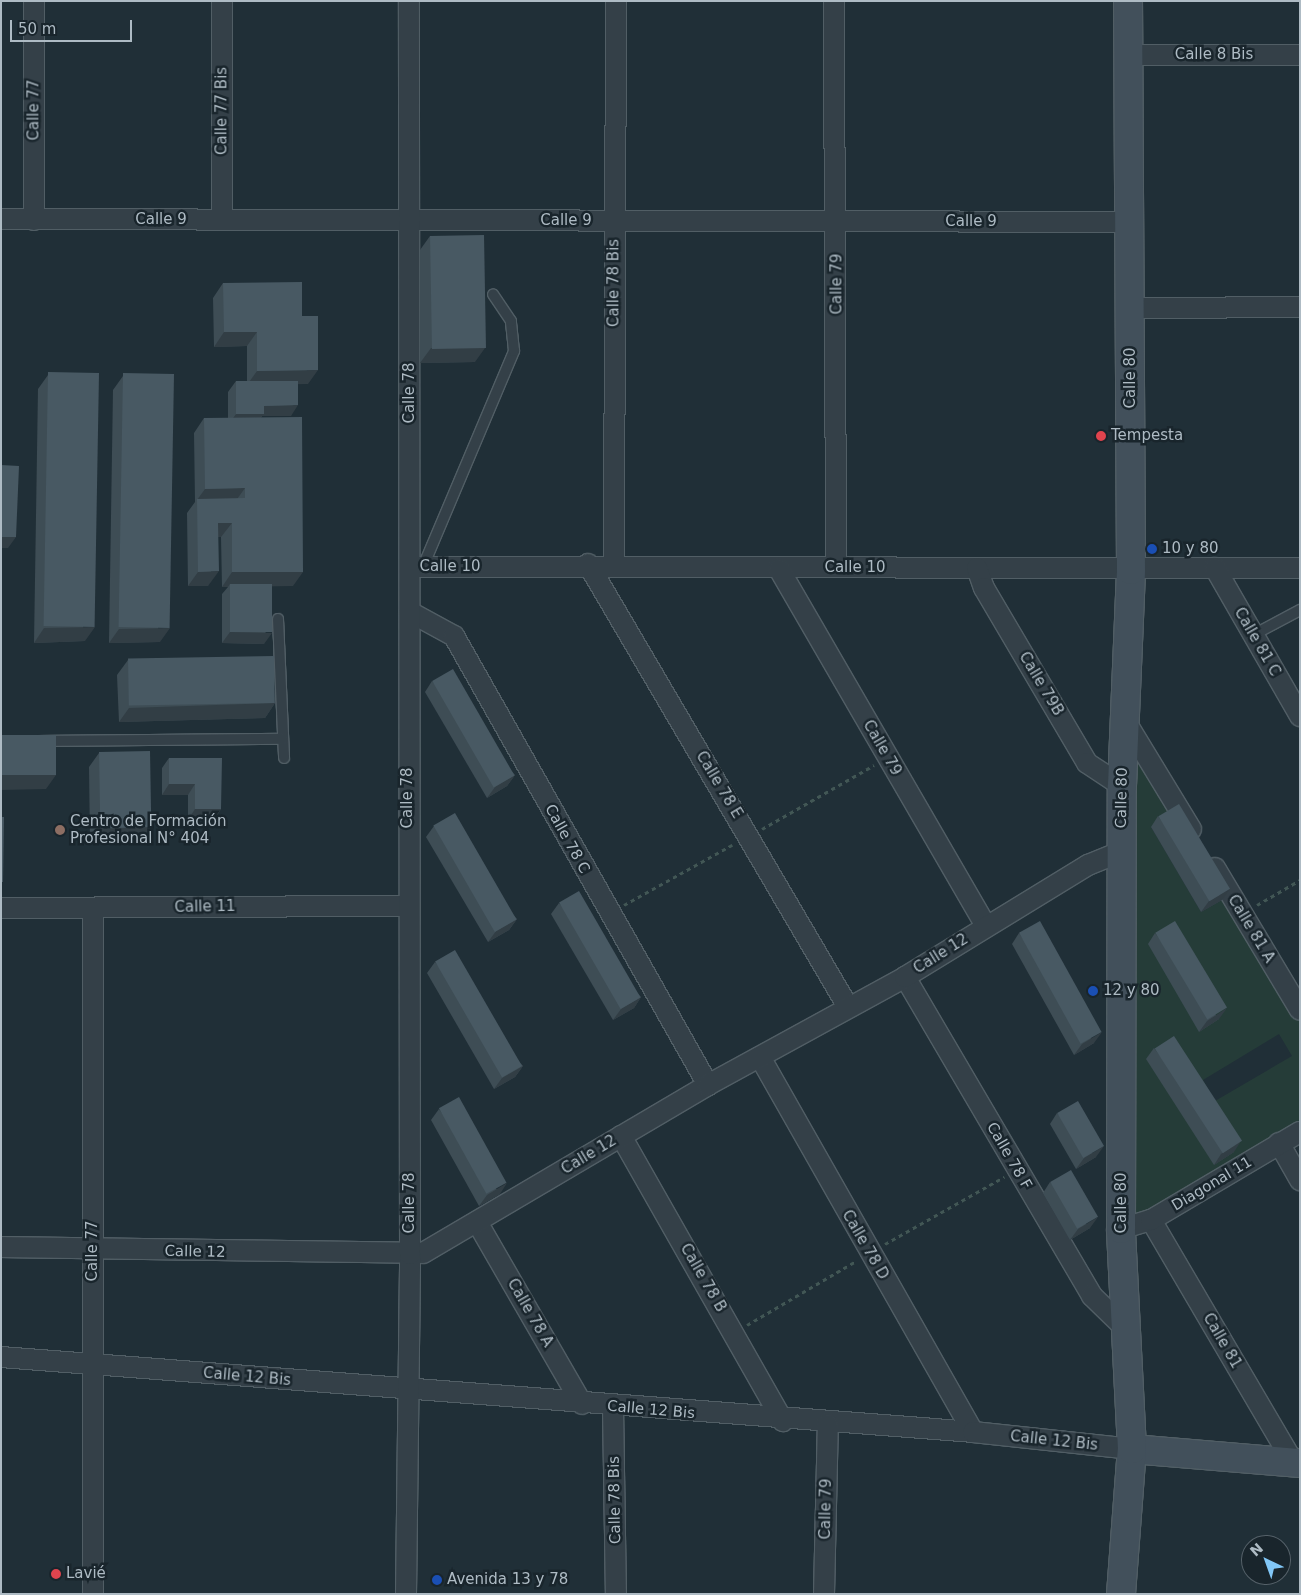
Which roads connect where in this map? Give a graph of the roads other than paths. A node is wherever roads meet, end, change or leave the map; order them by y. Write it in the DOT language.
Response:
graph roads {
  1 [pos="34,1"];
  2 [pos="222,1"];
  3 [pos="409,1"];
  4 [pos="616,1"];
  5 [pos="834,1"];
  6 [pos="1128,1"];
  7 [pos="1128,55"];
  8 [pos="1300,55"];
  9 [pos="1,219"];
  10 [pos="34,220"];
  11 [pos="222,220"];
  12 [pos="410,221"];
  13 [pos="614,221"];
  14 [pos="838,222"];
  15 [pos="1131,222"];
  16 [pos="493,294"];
  17 [pos="1300,307"];
  18 [pos="1131,308"];
  19 [pos="588,564"];
  20 [pos="614,564"];
  21 [pos="836,567"];
  22 [pos="416,568"];
  23 [pos="977,568"];
  24 [pos="1215,568"];
  25 [pos="1300,568"];
  26 [pos="778,569"];
  27 [pos="1131,570"];
  28 [pos="1300,610"];
  29 [pos="410,612"];
  30 [pos="278,619"];
  31 [pos="1253,635"];
  32 [pos="1300,716"];
  33 [pos="1124,718"];
  34 [pos="283,739"];
  35 [pos="30,741"];
  36 [pos="284,758"];
  37 [pos="1122,786"];
  38 [pos="1122,851"];
  39 [pos="408,906"];
  40 [pos="1,908"];
  41 [pos="93,908"];
  42 [pos="986,926"];
  43 [pos="904,977"];
  44 [pos="848,1007"];
  45 [pos="1300,1010"];
  46 [pos="760,1057"];
  47 [pos="708,1085"];
  48 [pos="1300,1132"];
  49 [pos="622,1136"];
  50 [pos="1279,1144"];
  51 [pos="1300,1180"];
  52 [pos="1151,1220"];
  53 [pos="477,1222"];
  54 [pos="1121,1229"];
  55 [pos="1,1247"];
  56 [pos="93,1250"];
  57 [pos="410,1254"];
  58 [pos="1124,1327"];
  59 [pos="1,1357"];
  60 [pos="93,1364"];
  61 [pos="409,1391"];
  62 [pos="582,1404"];
  63 [pos="614,1407"];
  64 [pos="783,1421"];
  65 [pos="828,1424"];
  66 [pos="973,1432"];
  67 [pos="1132,1449"];
  68 [pos="1296,1462"];
  69 [pos="93,1594"];
  70 [pos="406,1594"];
  71 [pos="616,1594"];
  72 [pos="824,1594"];
  73 [pos="1121,1594"];
  1 -- 10 [label="street, Calle 77"];
  2 -- 11 [label="street, Calle 77 Bis"];
  3 -- 12 [label="street, Calle 78"];
  4 -- 13 [label="street, Calle 78 Bis"];
  5 -- 14 [label="street, Calle 79"];
  6 -- 7 [label="street, Calle 80"];
  7 -- 8 [label="street, Calle 8 Bis"];
  7 -- 15 [label="street, Calle 80"];
  9 -- 10 [label="street, Calle 9"];
  10 -- 11 [label="street, Calle 9"];
  11 -- 12 [label="street, Calle 9"];
  12 -- 13 [label="street, Calle 9"];
  12 -- 22 [label="street, Calle 78"];
  13 -- 14 [label="street, Calle 9"];
  13 -- 20 [label="street, Calle 78 Bis"];
  14 -- 15 [label="street, Calle 9"];
  14 -- 21 [label="street, Calle 79"];
  15 -- 18 [label="street, Calle 80"];
  16 -- 22 [label="lane"];
  17 -- 18 [label="street"];
  18 -- 27 [label="street, Calle 80"];
  19 -- 20 [label="street, Calle 10"];
  19 -- 22 [label="street, Calle 10"];
  19 -- 44 [label="street, Calle 78 E"];
  20 -- 26 [label="street, Calle 10"];
  21 -- 23 [label="street, Calle 10"];
  21 -- 26 [label="street, Calle 10"];
  22 -- 29 [label="street, Calle 78"];
  23 -- 27 [label="street, Calle 10"];
  23 -- 37 [label="street, Calle 79B"];
  24 -- 25 [label="street, Calle 10"];
  24 -- 27 [label="street, Calle 10"];
  24 -- 31 [label="street, Calle 81 C"];
  26 -- 42 [label="street, Calle 79"];
  27 -- 33 [label="street, Calle 80"];
  28 -- 31 [label="lane"];
  29 -- 39 [label="street, Calle 78"];
  29 -- 47 [label="street, Calle 78 C"];
  30 -- 34 [label="lane"];
  31 -- 32 [label="street, Calle 81 C"];
  33 -- 37 [label="street, Calle 80"];
  33 -- 45 [label="street, Calle 81 A"];
  34 -- 35 [label="lane"];
  34 -- 36 [label="lane"];
  37 -- 38 [label="street, Calle 80"];
  38 -- 42 [label="street, Calle 12"];
  38 -- 54 [label="street, Calle 80"];
  39 -- 41 [label="street, Calle 11"];
  39 -- 57 [label="street, Calle 78"];
  40 -- 41 [label="street, Calle 11"];
  41 -- 56 [label="street, Calle 77"];
  42 -- 43 [label="street, Calle 12"];
  43 -- 44 [label="street, Calle 12"];
  43 -- 58 [label="street, Calle 78 F"];
  44 -- 46 [label="street, Calle 12"];
  46 -- 47 [label="street, Calle 12"];
  46 -- 66 [label="street, Calle 78 D"];
  47 -- 49 [label="street, Calle 12"];
  48 -- 50 [label="street, Diagonal 11"];
  49 -- 53 [label="street, Calle 12"];
  49 -- 64 [label="street, Calle 78 B"];
  50 -- 51 [label="street"];
  50 -- 52 [label="street, Diagonal 11"];
  52 -- 54 [label="street, Diagonal 11"];
  52 -- 68 [label="street, Calle 81"];
  53 -- 57 [label="street, Calle 12"];
  53 -- 62 [label="street, Calle 78 A"];
  54 -- 58 [label="street, Calle 80"];
  55 -- 56 [label="street, Calle 12"];
  56 -- 57 [label="street, Calle 12"];
  56 -- 60 [label="street, Calle 77"];
  57 -- 61 [label="street, Calle 78"];
  58 -- 67 [label="street, Calle 80"];
  59 -- 60 [label="street, Calle 12 Bis"];
  60 -- 61 [label="street, Calle 12 Bis"];
  60 -- 69 [label="street, Calle 77"];
  61 -- 62 [label="street, Calle 12 Bis"];
  61 -- 70 [label="street, Calle 78"];
  62 -- 63 [label="street, Calle 12 Bis"];
  63 -- 64 [label="street, Calle 12 Bis"];
  63 -- 71 [label="street, Calle 78 Bis"];
  64 -- 65 [label="street, Calle 12 Bis"];
  65 -- 66 [label="street, Calle 12 Bis"];
  65 -- 72 [label="street, Calle 79"];
  66 -- 67 [label="street, Calle 12 Bis"];
  67 -- 68 [label="street, Calle 12 Bis"];
  67 -- 73 [label="street, Calle 80"];
}
